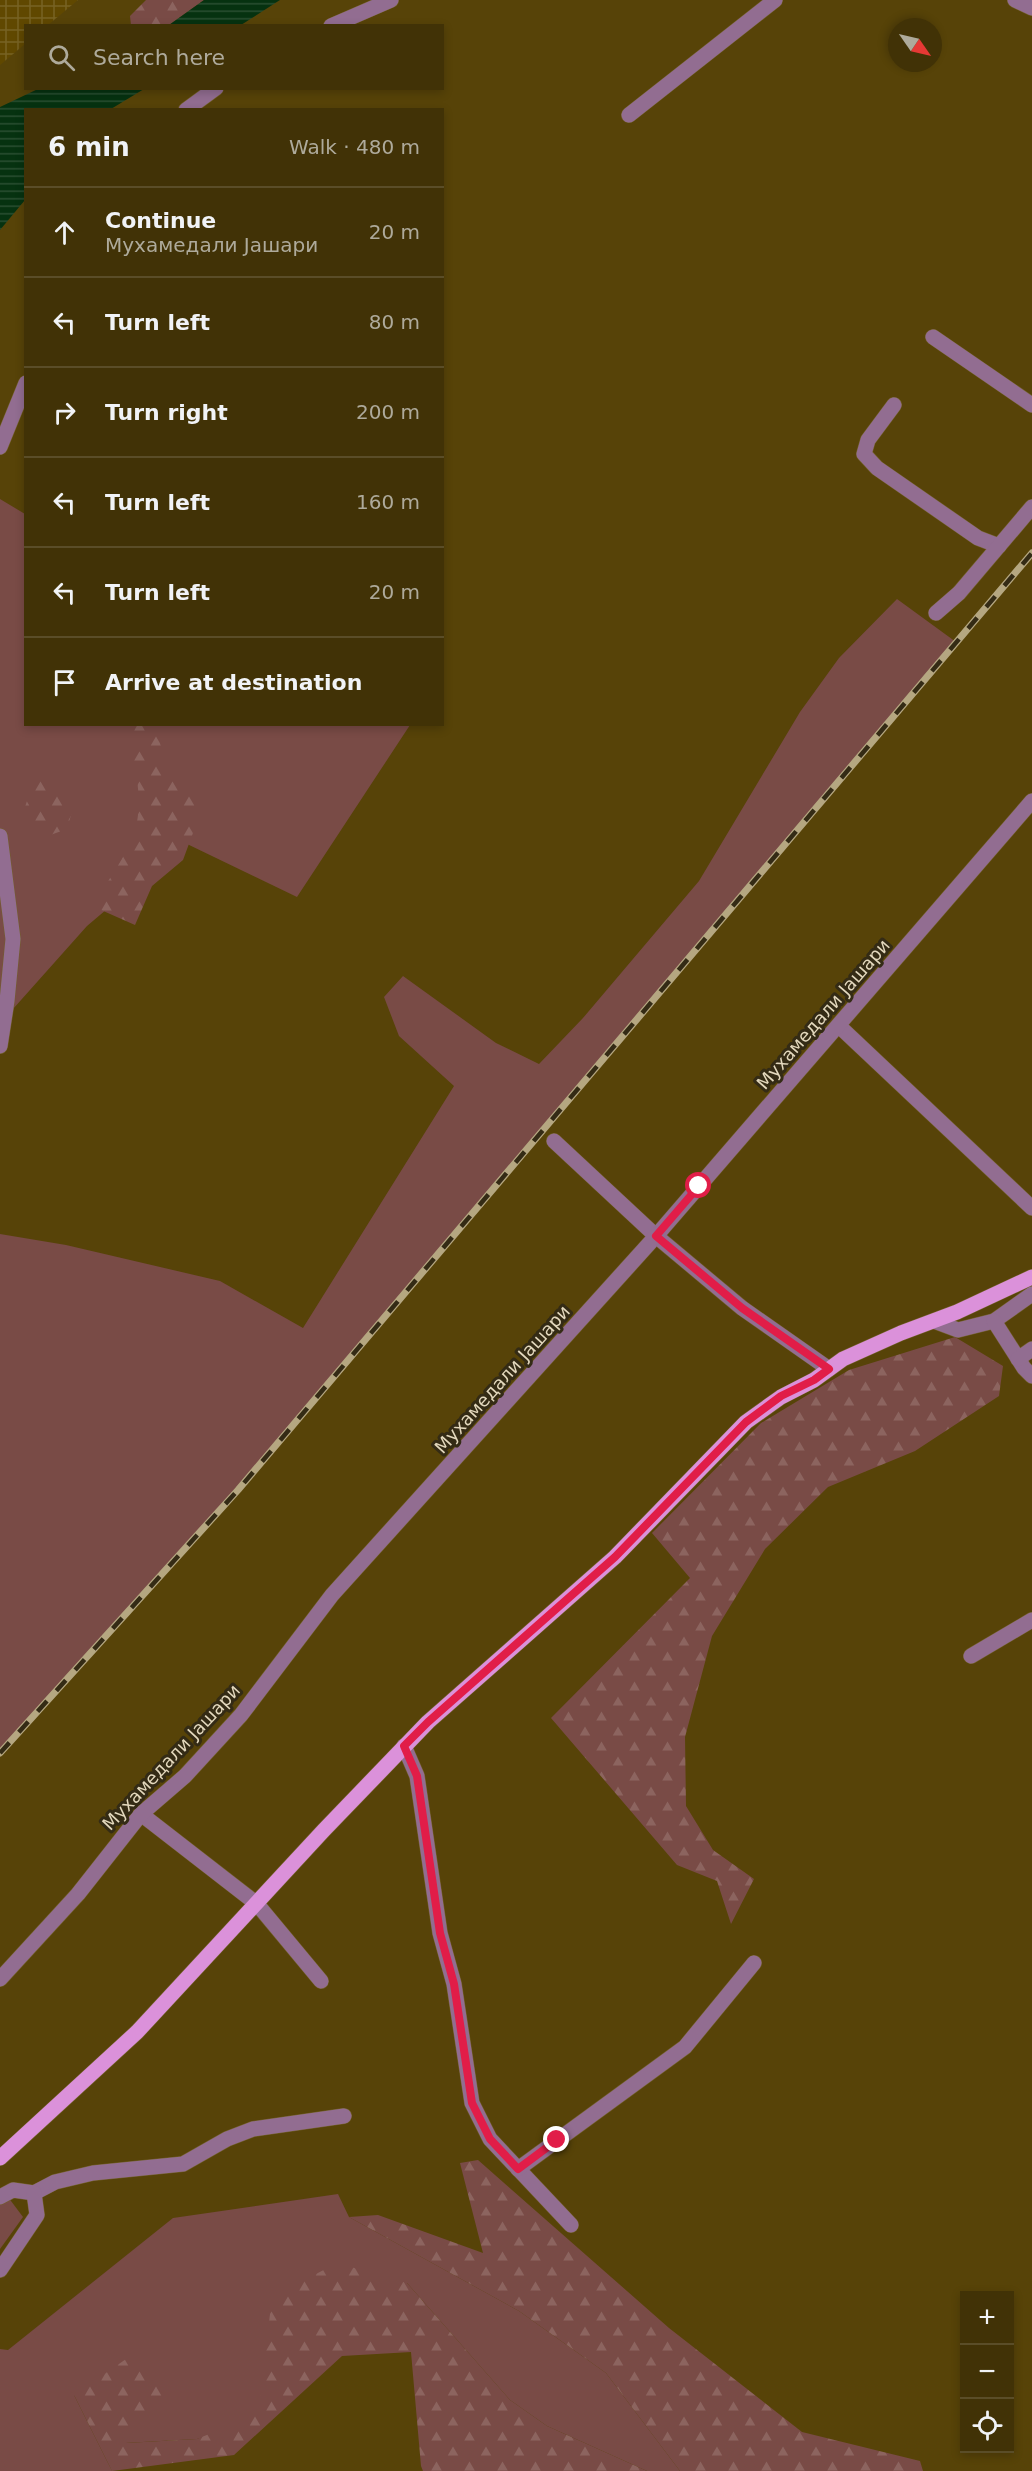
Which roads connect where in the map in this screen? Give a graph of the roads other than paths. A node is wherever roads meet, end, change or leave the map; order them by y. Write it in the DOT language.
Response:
graph roads {
  1 [pos="391,0"];
  2 [pos="775,0"];
  3 [pos="1015,0"];
  4 [pos="1032,8"];
  5 [pos="336,24"];
  6 [pos="213,90"];
  7 [pos="189,108"];
  8 [pos="629,115"];
  9 [pos="933,337"];
  10 [pos="24,388"];
  11 [pos="894,405"];
  12 [pos="1032,405"];
  13 [pos="0,447"];
  14 [pos="1032,507"];
  15 [pos="999,546"];
  16 [pos="936,613"];
  17 [pos="1032,801"];
  18 [pos="0,836"];
  19 [pos="839,1026"];
  20 [pos="0,1046"];
  21 [pos="554,1141"];
  22 [pos="1032,1208"];
  23 [pos="656,1236"];
  24 [pos="1032,1277"];
  25 [pos="1032,1294"];
  26 [pos="934,1321"];
  27 [pos="994,1321"];
  28 [pos="1032,1349"];
  29 [pos="1018,1359"];
  30 [pos="829,1369"];
  31 [pos="1032,1376"];
  32 [pos="1032,1620"];
  33 [pos="971,1656"];
  34 [pos="404,1746"];
  35 [pos="141,1814"];
  36 [pos="257,1904"];
  37 [pos="754,1963"];
  38 [pos="0,1979"];
  39 [pos="321,1982"];
  40 [pos="344,2115"];
  41 [pos="0,2158"];
  42 [pos="518,2169"];
  43 [pos="34,2193"];
  44 [pos="0,2197"];
  45 [pos="571,2225"];
  46 [pos="0,2270"];
  1 -- 5 [label="street"];
  2 -- 8 [label="street"];
  3 -- 4 [label="street"];
  6 -- 7 [label="street"];
  9 -- 12 [label="street"];
  10 -- 13 [label="street"];
  11 -- 15 [label="street"];
  14 -- 15 [label="street"];
  15 -- 16 [label="street"];
  17 -- 19 [label="street, Мухамедали Јашари"];
  18 -- 20 [label="street"];
  19 -- 22 [label="street"];
  19 -- 23 [label="street, Мухамедали Јашари"];
  21 -- 23 [label="street"];
  23 -- 30 [label="street"];
  23 -- 35 [label="street, Мухамедали Јашари"];
  24 -- 26 [label="main road"];
  25 -- 27 [label="street"];
  26 -- 27 [label="street"];
  26 -- 30 [label="main road"];
  27 -- 29 [label="street"];
  28 -- 29 [label="street"];
  29 -- 31 [label="street"];
  30 -- 34 [label="main road"];
  32 -- 33 [label="street"];
  34 -- 36 [label="main road"];
  34 -- 42 [label="street"];
  35 -- 36 [label="street"];
  35 -- 38 [label="street, Мухамедали Јашари"];
  36 -- 39 [label="street"];
  36 -- 41 [label="main road"];
  37 -- 42 [label="street"];
  40 -- 43 [label="street"];
  42 -- 45 [label="street"];
  43 -- 44 [label="street"];
  43 -- 46 [label="street"];
}
